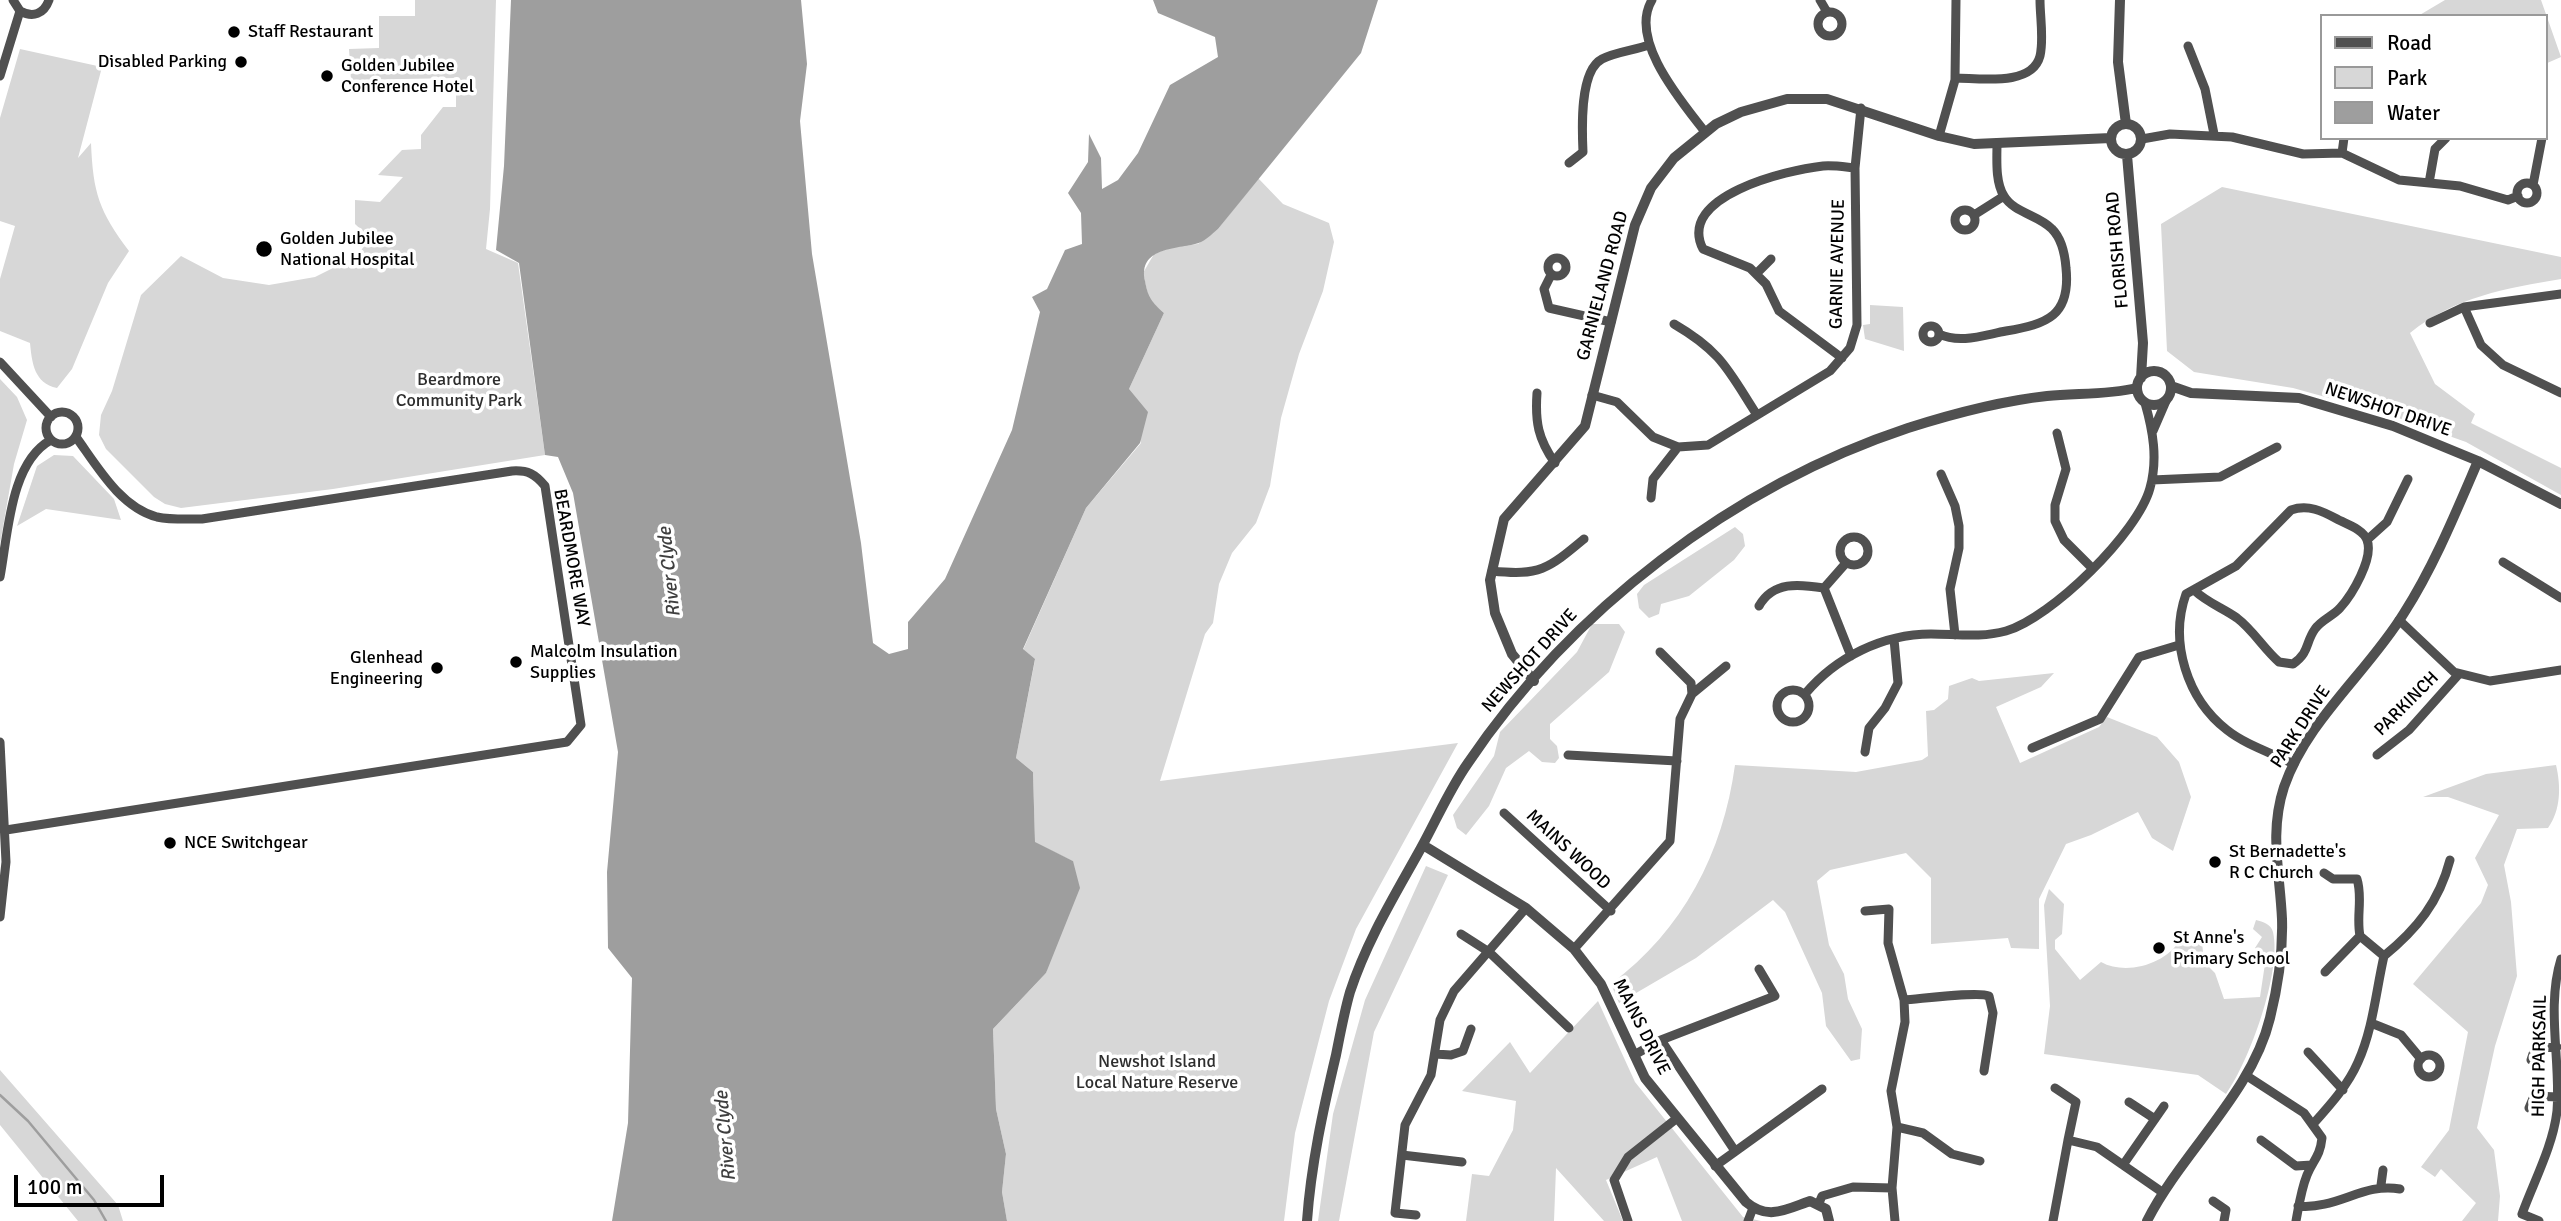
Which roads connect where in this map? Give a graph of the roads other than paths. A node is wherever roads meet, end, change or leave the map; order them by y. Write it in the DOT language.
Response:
graph roads {
  1 [pos="13,0"];
  2 [pos="49,0"];
  3 [pos="1652,0"];
  4 [pos="1820,0"];
  5 [pos="1956,0"];
  6 [pos="2040,0"];
  7 [pos="2120,0"];
  8 [pos="20,11"];
  9 [pos="1827,12"];
  10 [pos="1649,45"];
  11 [pos="2188,46"];
  12 [pos="0,76"];
  13 [pos="1955,78"];
  14 [pos="1861,108"];
  15 [pos="2126,124"];
  16 [pos="1705,132"];
  17 [pos="2214,134"];
  18 [pos="1939,136"];
  19 [pos="2111,138"];
  20 [pos="2142,139"];
  21 [pos="2344,140"];
  22 [pos="2444,140"];
  23 [pos="2542,140"];
  24 [pos="1997,144"];
  25 [pos="2342,153"];
  26 [pos="2127,155"];
  27 [pos="1569,163"];
  28 [pos="1855,168"];
  29 [pos="2429,183"];
  30 [pos="2532,185"];
  31 [pos="2518,195"];
  32 [pos="2004,196"];
  33 [pos="1974,215"];
  34 [pos="1771,259"];
  35 [pos="1756,274"];
  36 [pos="1551,275"];
  37 [pos="2561,294"];
  38 [pos="2464,307"];
  39 [pos="1611,322"];
  40 [pos="2430,323"];
  41 [pos="1674,324"];
  42 [pos="1939,334"];
  43 [pos="2143,343"];
  44 [pos="1842,358"];
  45 [pos="0,362"];
  46 [pos="2152,371"];
  47 [pos="2139,383"];
  48 [pos="1537,393"];
  49 [pos="2561,393"];
  50 [pos="2111,394"];
  51 [pos="2169,395"];
  52 [pos="1592,396"];
  53 [pos="2144,402"];
  54 [pos="1756,415"];
  55 [pos="51,417"];
  56 [pos="2153,431"];
  57 [pos="2057,433"];
  58 [pos="76,437"];
  59 [pos="51,440"];
  60 [pos="1678,447"];
  61 [pos="2277,447"];
  62 [pos="2478,461"];
  63 [pos="1555,463"];
  64 [pos="1941,474"];
  65 [pos="2407,479"];
  66 [pos="2152,480"];
  67 [pos="1651,498"];
  68 [pos="2561,504"];
  69 [pos="1584,539"];
  70 [pos="2367,540"];
  71 [pos="2503,562"];
  72 [pos="1846,563"];
  73 [pos="2091,567"];
  74 [pos="1492,570"];
  75 [pos="0,577"];
  76 [pos="1824,588"];
  77 [pos="2195,591"];
  78 [pos="2561,598"];
  79 [pos="1759,606"];
  80 [pos="2399,620"];
  81 [pos="1955,635"];
  82 [pos="1894,639"];
  83 [pos="2179,645"];
  84 [pos="1660,652"];
  85 [pos="1851,656"];
  86 [pos="1726,666"];
  87 [pos="2561,670"];
  88 [pos="2459,674"];
  89 [pos="1534,681"];
  90 [pos="1805,694"];
  91 [pos="1692,695"];
  92 [pos="0,742"];
  93 [pos="2032,748"];
  94 [pos="1865,752"];
  95 [pos="1567,755"];
  96 [pos="2378,755"];
  97 [pos="1676,761"];
  98 [pos="2294,764"];
  99 [pos="1504,813"];
  100 [pos="6,830"];
  101 [pos="1423,845"];
  102 [pos="2450,860"];
  103 [pos="2324,873"];
  104 [pos="1526,908"];
  105 [pos="1611,911"];
  106 [pos="1866,911"];
  107 [pos="0,917"];
  108 [pos="1461,934"];
  109 [pos="2360,936"];
  110 [pos="1574,949"];
  111 [pos="1489,952"];
  112 [pos="2384,956"];
  113 [pos="2561,959"];
  114 [pos="1759,969"];
  115 [pos="2325,972"];
  116 [pos="1904,1000"];
  117 [pos="2371,1023"];
  118 [pos="1569,1028"];
  119 [pos="1471,1029"];
  120 [pos="1661,1040"];
  121 [pos="2557,1047"];
  122 [pos="2308,1052"];
  123 [pos="1435,1054"];
  124 [pos="1634,1055"];
  125 [pos="2421,1059"];
  126 [pos="2530,1060"];
  127 [pos="1984,1070"];
  128 [pos="2246,1076"];
  129 [pos="2055,1088"];
  130 [pos="1822,1089"];
  131 [pos="2343,1090"];
  132 [pos="2558,1097"];
  133 [pos="2129,1102"];
  134 [pos="2164,1106"];
  135 [pos="2529,1108"];
  136 [pos="1676,1119"];
  137 [pos="2155,1119"];
  138 [pos="2314,1123"];
  139 [pos="1897,1127"];
  140 [pos="2068,1140"];
  141 [pos="2261,1140"];
  142 [pos="1735,1151"];
  143 [pos="1402,1155"];
  144 [pos="1980,1161"];
  145 [pos="1462,1162"];
  146 [pos="2123,1165"];
  147 [pos="1715,1166"];
  148 [pos="2312,1166"];
  149 [pos="2383,1170"];
  150 [pos="2381,1185"];
  151 [pos="1892,1188"];
  152 [pos="2400,1189"];
  153 [pos="2162,1192"];
  154 [pos="2213,1201"];
  155 [pos="1815,1202"];
  156 [pos="2298,1206"];
  157 [pos="1753,1208"];
  158 [pos="1416,1215"];
  159 [pos="1307,1221"];
  160 [pos="1628,1221"];
  161 [pos="1748,1221"];
  162 [pos="1829,1221"];
  163 [pos="1895,1221"];
  164 [pos="2053,1221"];
  165 [pos="2147,1221"];
  166 [pos="2224,1221"];
  167 [pos="2296,1221"];
  168 [pos="2539,1221"];
  1 -- 8 [label="street"];
  2 -- 8 [label="street"];
  3 -- 10 [label="street"];
  4 -- 9 [label="street"];
  5 -- 13 [label="street"];
  6 -- 13 [label="street"];
  7 -- 15 [label="street"];
  8 -- 12 [label="street"];
  10 -- 16 [label="street"];
  10 -- 27 [label="street"];
  11 -- 17 [label="street"];
  13 -- 18 [label="street"];
  14 -- 16 [label="street, GARNIELAND ROAD"];
  14 -- 18 [label="street, GARNIELAND ROAD"];
  14 -- 28 [label="street, GARNIE AVENUE"];
  15 -- 19 [label="street"];
  15 -- 20 [label="street"];
  16 -- 39 [label="street, GARNIELAND ROAD"];
  17 -- 20 [label="street"];
  17 -- 25 [label="street"];
  18 -- 24 [label="street, GARNIELAND ROAD"];
  19 -- 24 [label="street, GARNIELAND ROAD"];
  19 -- 26 [label="street"];
  20 -- 26 [label="street"];
  21 -- 25 [label="street"];
  22 -- 29 [label="street"];
  23 -- 30 [label="street"];
  24 -- 32 [label="street"];
  25 -- 29 [label="street"];
  26 -- 43 [label="street, FLORISH ROAD"];
  28 -- 35 [label="street, GARNIE AVENUE"];
  28 -- 44 [label="street, GARNIE AVENUE"];
  29 -- 31 [label="street"];
  30 -- 31 [label="street"];
  30 -- 31 [label="street"];
  32 -- 33 [label="street"];
  32 -- 42 [label="street"];
  34 -- 35 [label="street"];
  35 -- 44 [label="street, GARNIE AVENUE"];
  36 -- 39 [label="street"];
  37 -- 38 [label="street"];
  38 -- 40 [label="street"];
  38 -- 49 [label="street"];
  39 -- 52 [label="street, GARNIELAND ROAD"];
  41 -- 54 [label="street"];
  43 -- 46 [label="street, FLORISH ROAD"];
  43 -- 47 [label="street, FLORISH ROAD"];
  44 -- 54 [label="street, GARNIE AVENUE"];
  45 -- 55 [label="street"];
  46 -- 47 [label="street"];
  46 -- 51 [label="street"];
  47 -- 50 [label="street, NEWSHOT DRIVE"];
  47 -- 53 [label="street"];
  48 -- 63 [label="street"];
  50 -- 53 [label="street, NEWSHOT DRIVE"];
  50 -- 89 [label="street, NEWSHOT DRIVE"];
  51 -- 53 [label="street"];
  51 -- 56 [label="street"];
  51 -- 62 [label="street, NEWSHOT DRIVE"];
  52 -- 60 [label="street"];
  52 -- 63 [label="street, GARNIELAND ROAD"];
  53 -- 56 [label="street"];
  54 -- 60 [label="street, GARNIE AVENUE"];
  55 -- 58 [label="street"];
  55 -- 59 [label="street"];
  56 -- 66 [label="street"];
  57 -- 73 [label="street"];
  58 -- 59 [label="street"];
  58 -- 100 [label="street, BEARDMORE WAY"];
  59 -- 75 [label="street"];
  60 -- 67 [label="street"];
  61 -- 66 [label="street"];
  62 -- 68 [label="street, NEWSHOT DRIVE"];
  62 -- 80 [label="street, PARK DRIVE"];
  63 -- 74 [label="street, GARNIELAND ROAD"];
  64 -- 81 [label="street"];
  65 -- 70 [label="street"];
  66 -- 73 [label="street"];
  69 -- 74 [label="street"];
  70 -- 77 [label="street"];
  70 -- 77 [label="street"];
  71 -- 78 [label="street"];
  72 -- 76 [label="street"];
  73 -- 81 [label="street"];
  74 -- 89 [label="street, GARNIELAND ROAD"];
  76 -- 79 [label="street"];
  76 -- 85 [label="street"];
  77 -- 83 [label="street"];
  80 -- 88 [label="street, PARKINCH"];
  80 -- 98 [label="street, PARK DRIVE"];
  81 -- 82 [label="street"];
  82 -- 85 [label="street"];
  82 -- 94 [label="street"];
  83 -- 93 [label="street"];
  83 -- 98 [label="street"];
  84 -- 91 [label="street"];
  85 -- 90 [label="street"];
  86 -- 91 [label="street"];
  87 -- 88 [label="street, PARKINCH"];
  88 -- 96 [label="street, PARKINCH"];
  89 -- 101 [label="street, NEWSHOT DRIVE"];
  91 -- 97 [label="street, MAINS WOOD"];
  92 -- 100 [label="street"];
  95 -- 97 [label="street"];
  97 -- 105 [label="street, MAINS WOOD"];
  98 -- 128 [label="street, PARK DRIVE"];
  99 -- 105 [label="street, MAINS WOOD"];
  100 -- 107 [label="street"];
  101 -- 104 [label="street, MAINS DRIVE"];
  101 -- 159 [label="street, NEWSHOT DRIVE"];
  102 -- 112 [label="street"];
  103 -- 109 [label="street"];
  104 -- 110 [label="street, MAINS DRIVE"];
  104 -- 111 [label="street"];
  105 -- 110 [label="street, MAINS WOOD"];
  106 -- 116 [label="street"];
  108 -- 111 [label="street"];
  109 -- 112 [label="street"];
  109 -- 115 [label="street"];
  110 -- 124 [label="street, MAINS DRIVE"];
  111 -- 118 [label="street"];
  111 -- 123 [label="street"];
  112 -- 117 [label="street"];
  113 -- 121 [label="street, HIGH PARKSAIL"];
  114 -- 120 [label="street"];
  116 -- 127 [label="street"];
  116 -- 139 [label="street"];
  117 -- 125 [label="street"];
  117 -- 131 [label="street"];
  119 -- 123 [label="street"];
  120 -- 124 [label="street"];
  120 -- 142 [label="street"];
  121 -- 126 [label="street"];
  121 -- 132 [label="street, HIGH PARKSAIL"];
  122 -- 131 [label="street"];
  123 -- 143 [label="street"];
  124 -- 136 [label="street, MAINS DRIVE"];
  128 -- 138 [label="street"];
  128 -- 153 [label="street, PARK DRIVE"];
  129 -- 140 [label="street"];
  130 -- 142 [label="street"];
  131 -- 138 [label="street"];
  132 -- 135 [label="street"];
  132 -- 168 [label="street, HIGH PARKSAIL"];
  133 -- 137 [label="street"];
  134 -- 137 [label="street"];
  136 -- 147 [label="street, MAINS DRIVE"];
  136 -- 160 [label="street"];
  137 -- 146 [label="street"];
  138 -- 148 [label="street"];
  139 -- 144 [label="street"];
  139 -- 151 [label="street"];
  140 -- 146 [label="street"];
  140 -- 164 [label="street"];
  141 -- 148 [label="street"];
  142 -- 147 [label="street"];
  143 -- 145 [label="street"];
  143 -- 158 [label="street"];
  146 -- 153 [label="street"];
  147 -- 157 [label="street, MAINS DRIVE"];
  148 -- 156 [label="street"];
  149 -- 150 [label="street"];
  150 -- 152 [label="street"];
  150 -- 156 [label="street"];
  151 -- 155 [label="street"];
  151 -- 163 [label="street"];
  153 -- 165 [label="street, PARK DRIVE"];
  154 -- 166 [label="street"];
  155 -- 157 [label="street"];
  155 -- 162 [label="street"];
  156 -- 167 [label="street"];
  157 -- 161 [label="street"];
}
